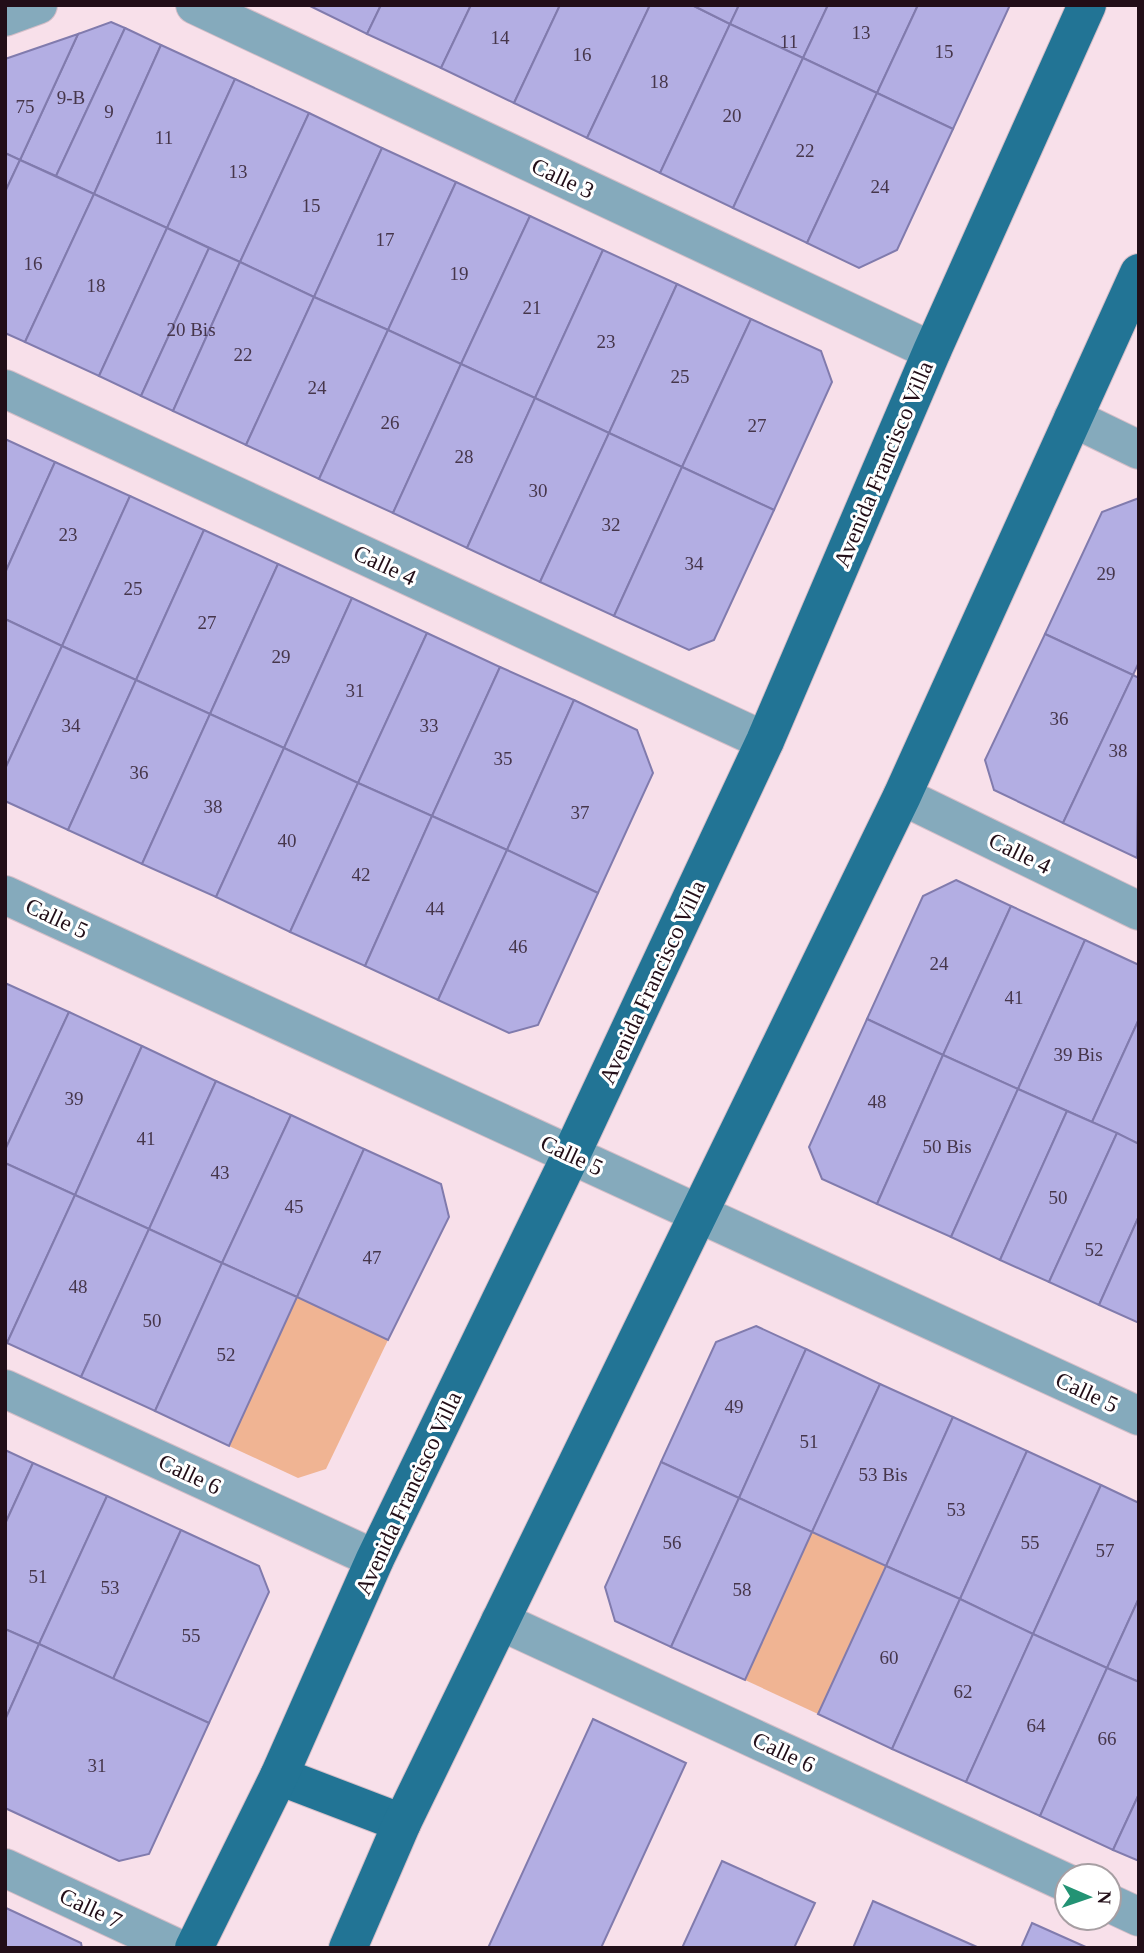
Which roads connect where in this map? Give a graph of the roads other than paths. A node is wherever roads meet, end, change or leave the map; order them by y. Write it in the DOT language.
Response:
graph roads {
  1 [pos="38,5"];
  2 [pos="195,5"];
  3 [pos="1087,5"];
  4 [pos="5,17"];
  5 [pos="1139,273"];
  6 [pos="932,351"];
  7 [pos="5,389"];
  8 [pos="1073,418"];
  9 [pos="1139,450"];
  10 [pos="765,741"];
  11 [pos="902,796"];
  12 [pos="5,895"];
  13 [pos="1139,911"];
  14 [pos="571,1154"];
  15 [pos="699,1214"];
  16 [pos="5,1390"];
  17 [pos="1139,1416"];
  18 [pos="375,1559"];
  19 [pos="500,1621"];
  20 [pos="278,1776"];
  21 [pos="402,1823"];
  22 [pos="5,1868"];
  23 [pos="1053,1877"];
  24 [pos="1123,1910"];
  25 [pos="1139,1917"];
  26 [pos="177,1948"];
  27 [pos="194,1948"];
  28 [pos="348,1948"];
  1 -- 4 [label="street"];
  2 -- 6 [label="street, Calle 3"];
  3 -- 6 [label="main road, Avenida Francisco Villa"];
  5 -- 8 [label="main road"];
  6 -- 10 [label="main road, Avenida Francisco Villa"];
  7 -- 10 [label="street, Calle 4"];
  8 -- 9 [label="street"];
  8 -- 11 [label="main road"];
  10 -- 14 [label="main road, Avenida Francisco Villa"];
  11 -- 13 [label="street, Calle 4"];
  11 -- 15 [label="main road"];
  12 -- 14 [label="street, Calle 5"];
  14 -- 15 [label="street, Calle 5"];
  14 -- 18 [label="main road, Avenida Francisco Villa"];
  15 -- 17 [label="street, Calle 5"];
  15 -- 19 [label="main road"];
  16 -- 18 [label="street, Calle 6"];
  18 -- 20 [label="main road, Avenida Francisco Villa"];
  19 -- 21 [label="main road"];
  19 -- 23 [label="street, Calle 6"];
  20 -- 21 [label="main road"];
  20 -- 27 [label="main road, Avenida Francisco Villa"];
  21 -- 28 [label="main road"];
  22 -- 26 [label="street, Calle 7"];
  24 -- 25 [label="street"];
}
